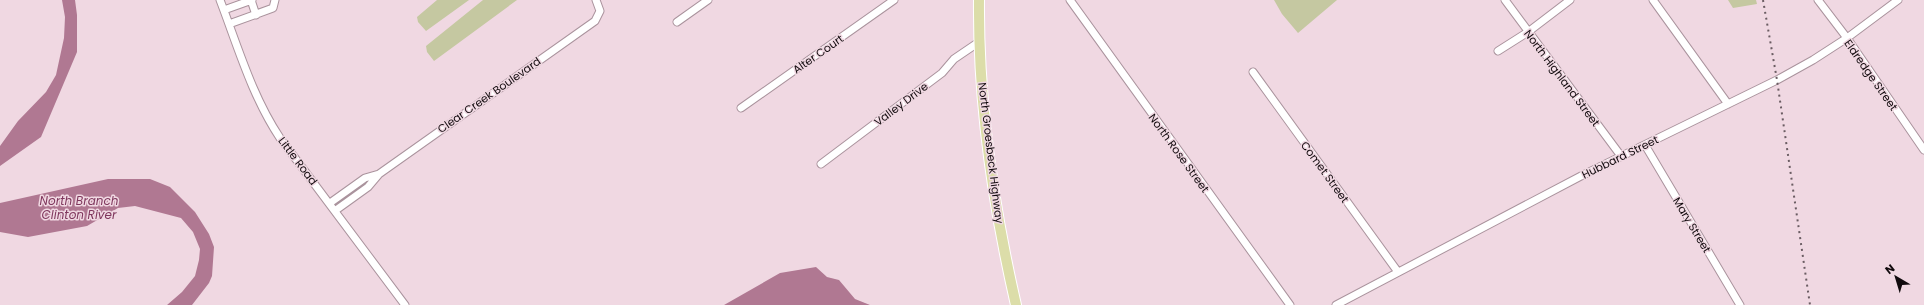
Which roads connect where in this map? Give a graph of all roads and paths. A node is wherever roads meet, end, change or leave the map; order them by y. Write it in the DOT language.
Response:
graph roads {
  1 [pos="220,0"];
  2 [pos="251,0"];
  3 [pos="275,0"];
  4 [pos="596,0"];
  5 [pos="708,0"];
  6 [pos="894,0"];
  7 [pos="979,0"];
  8 [pos="1070,0"];
  9 [pos="1505,0"];
  10 [pos="1570,0"];
  11 [pos="1653,0"];
  12 [pos="1818,0"];
  13 [pos="1898,0"];
  14 [pos="224,10"];
  15 [pos="256,15"];
  16 [pos="677,22"];
  17 [pos="229,24"];
  18 [pos="1528,32"];
  19 [pos="1846,38"];
  20 [pos="979,42"];
  21 [pos="1498,51"];
  22 [pos="1252,72"];
  23 [pos="1728,104"];
  24 [pos="741,108"];
  25 [pos="1644,145"];
  26 [pos="1924,150"];
  27 [pos="1621,156"];
  28 [pos="821,164"];
  29 [pos="379,174"];
  30 [pos="351,189"];
  31 [pos="356,196"];
  32 [pos="330,203"];
  33 [pos="336,210"];
  34 [pos="1398,272"];
  35 [pos="405,305"];
  36 [pos="1016,305"];
  37 [pos="1290,305"];
  38 [pos="1336,305"];
  39 [pos="1740,305"];
  1 -- 14 [label="street, Little Road"];
  2 -- 14 [label="street"];
  2 -- 15 [label="street"];
  3 -- 15 [label="street"];
  4 -- 29 [label="street, Clear Creek Boulevard"];
  5 -- 16 [label="street"];
  6 -- 24 [label="street, Alter Court"];
  7 -- 20 [label="main road, North Groesbeck Highway"];
  8 -- 37 [label="street, North Rose Street"];
  9 -- 18 [label="street, North Highland Street"];
  10 -- 18 [label="street"];
  11 -- 23 [label="street"];
  12 -- 19 [label="street, Eldredge Street"];
  13 -- 19 [label="street, Hubbard Street"];
  14 -- 17 [label="street, Little Road"];
  15 -- 17 [label="street"];
  17 -- 32 [label="street, Little Road"];
  18 -- 21 [label="street"];
  18 -- 27 [label="street, North Highland Street"];
  19 -- 23 [label="street, Hubbard Street"];
  19 -- 26 [label="street, Eldredge Street"];
  20 -- 28 [label="street, Valley Drive"];
  20 -- 36 [label="main road, North Groesbeck Highway"];
  22 -- 34 [label="street, Comet Street"];
  23 -- 25 [label="street, Hubbard Street"];
  25 -- 27 [label="street, Hubbard Street"];
  25 -- 39 [label="street, Mary Street"];
  27 -- 34 [label="street, Hubbard Street"];
  29 -- 30 [label="street, Clear Creek Boulevard"];
  29 -- 31 [label="street, Clear Creek Boulevard"];
  30 -- 31 [label="street"];
  30 -- 32 [label="street, Clear Creek Boulevard"];
  31 -- 33 [label="street, Clear Creek Boulevard"];
  32 -- 33 [label="street, Little Road"];
  33 -- 35 [label="street, Little Road"];
  34 -- 38 [label="street, Hubbard Street"];
}
